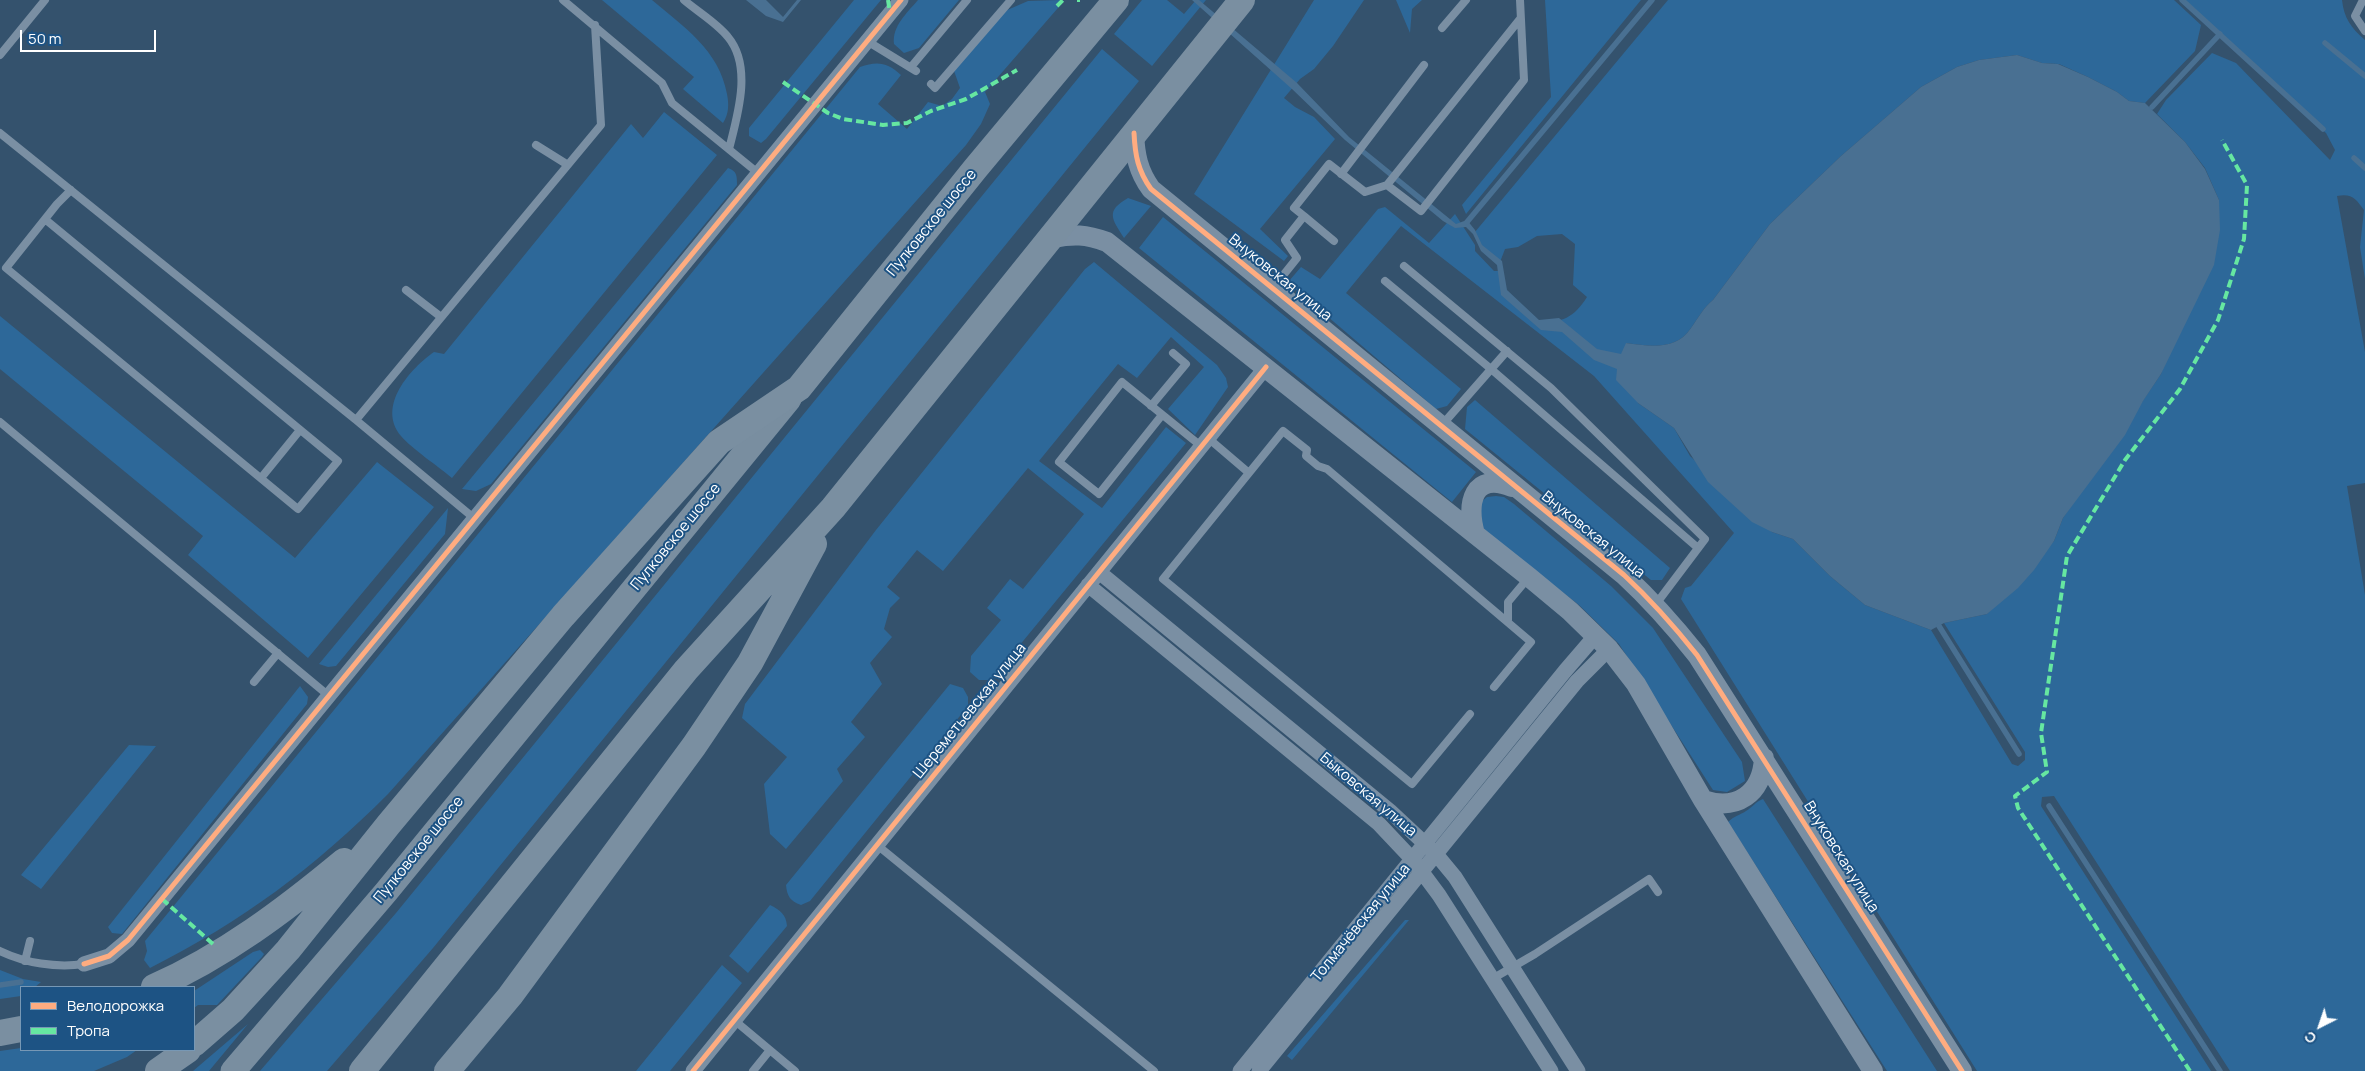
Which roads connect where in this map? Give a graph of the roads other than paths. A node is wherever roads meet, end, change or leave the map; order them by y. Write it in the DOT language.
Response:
graph roads {
  1 [pos="45,0"];
  2 [pos="563,0"];
  3 [pos="684,0"];
  4 [pos="900,0"];
  5 [pos="967,0"];
  6 [pos="1011,0"];
  7 [pos="1116,0"];
  8 [pos="1242,0"];
  9 [pos="1466,0"];
  10 [pos="1520,0"];
  11 [pos="2363,0"];
  12 [pos="1520,19"];
  13 [pos="594,25"];
  14 [pos="1442,28"];
  15 [pos="2365,30"];
  16 [pos="867,41"];
  17 [pos="0,55"];
  18 [pos="1424,65"];
  19 [pos="932,84"];
  20 [pos="0,133"];
  21 [pos="1134,133"];
  22 [pos="536,145"];
  23 [pos="729,149"];
  24 [pos="568,165"];
  25 [pos="758,173"];
  26 [pos="1341,174"];
  27 [pos="1387,186"];
  28 [pos="71,190"];
  29 [pos="1304,216"];
  30 [pos="46,220"];
  31 [pos="1052,238"];
  32 [pos="1334,241"];
  33 [pos="1404,266"];
  34 [pos="1385,281"];
  35 [pos="1273,288"];
  36 [pos="406,290"];
  37 [pos="441,318"];
  38 [pos="1507,351"];
  39 [pos="1172,353"];
  40 [pos="1266,367"];
  41 [pos="1491,369"];
  42 [pos="799,388"];
  43 [pos="1152,406"];
  44 [pos="1162,414"];
  45 [pos="356,420"];
  46 [pos="0,422"];
  47 [pos="1440,427"];
  48 [pos="300,430"];
  49 [pos="1205,442"];
  50 [pos="1249,473"];
  51 [pos="261,478"];
  52 [pos="1516,489"];
  53 [pos="834,508"];
  54 [pos="475,519"];
  55 [pos="1475,534"];
  56 [pos="1698,548"];
  57 [pos="1099,572"];
  58 [pos="1528,577"];
  59 [pos="1088,586"];
  60 [pos="1656,604"];
  61 [pos="1508,620"];
  62 [pos="1603,642"];
  63 [pos="278,653"];
  64 [pos="254,682"];
  65 [pos="1494,688"];
  66 [pos="329,696"];
  67 [pos="1470,714"];
  68 [pos="1764,758"];
  69 [pos="1703,800"];
  70 [pos="389,824"];
  71 [pos="877,845"];
  72 [pos="1431,849"];
  73 [pos="1417,866"];
  74 [pos="1658,892"];
  75 [pos="30,941"];
  76 [pos="0,951"];
  77 [pos="25,960"];
  78 [pos="84,964"];
  79 [pos="1512,966"];
  80 [pos="1492,979"];
  81 [pos="156,986"];
  82 [pos="734,1020"];
  83 [pos="20,1029"];
  84 [pos="0,1033"];
  85 [pos="195,1043"];
  86 [pos="770,1050"];
  87 [pos="187,1051"];
  88 [pos="1261,1061"];
  89 [pos="158,1071"];
  90 [pos="232,1071"];
  91 [pos="362,1071"];
  92 [pos="447,1071"];
  93 [pos="693,1071"];
  94 [pos="753,1071"];
  95 [pos="795,1071"];
  96 [pos="1154,1071"];
  97 [pos="1240,1071"];
  98 [pos="1550,1071"];
  99 [pos="1578,1071"];
  100 [pos="1873,1071"];
  101 [pos="1962,1071"];
  1 -- 17 [label="lane"];
  2 -- 13 [label="lane"];
  3 -- 23 [label="lane"];
  4 -- 16 [label="street"];
  5 -- 16 [label="lane"];
  6 -- 19 [label="lane"];
  7 -- 42 [label="highway, Пулковское шоссе"];
  8 -- 21 [label="highway"];
  9 -- 14 [label="lane"];
  10 -- 12 [label="lane"];
  11 -- 15 [label="lane"];
  12 -- 27 [label="lane"];
  12 -- 27 [label="lane"];
  13 -- 23 [label="lane"];
  13 -- 24 [label="lane"];
  16 -- 25 [label="street"];
  18 -- 26 [label="lane"];
  20 -- 28 [label="lane"];
  21 -- 31 [label="highway"];
  21 -- 35 [label="street, Внуковская улица"];
  22 -- 24 [label="lane"];
  23 -- 25 [label="lane"];
  24 -- 37 [label="lane"];
  25 -- 54 [label="street"];
  26 -- 27 [label="lane"];
  26 -- 29 [label="lane"];
  28 -- 30 [label="lane"];
  28 -- 45 [label="lane"];
  29 -- 32 [label="lane"];
  29 -- 35 [label="lane"];
  30 -- 48 [label="lane"];
  30 -- 51 [label="lane"];
  31 -- 40 [label="street"];
  31 -- 53 [label="highway"];
  33 -- 38 [label="lane"];
  34 -- 41 [label="lane"];
  35 -- 47 [label="street, Внуковская улица"];
  36 -- 37 [label="lane"];
  37 -- 45 [label="lane"];
  38 -- 41 [label="lane"];
  38 -- 56 [label="lane"];
  39 -- 43 [label="lane"];
  40 -- 49 [label="street, Шереметьевская улица"];
  40 -- 55 [label="street"];
  41 -- 47 [label="lane"];
  41 -- 56 [label="lane"];
  42 -- 70 [label="highway"];
  42 -- 90 [label="main road, Пулковское шоссе"];
  43 -- 44 [label="lane"];
  43 -- 44 [label="lane"];
  44 -- 49 [label="lane"];
  45 -- 54 [label="lane"];
  46 -- 63 [label="lane"];
  47 -- 52 [label="street, Внуковская улица"];
  48 -- 51 [label="lane"];
  48 -- 51 [label="lane"];
  49 -- 50 [label="lane"];
  49 -- 57 [label="street, Шереметьевская улица"];
  50 -- 61 [label="lane"];
  50 -- 67 [label="lane"];
  52 -- 55 [label="street"];
  52 -- 60 [label="street, Внуковская улица"];
  53 -- 91 [label="highway"];
  53 -- 92 [label="highway"];
  54 -- 66 [label="street"];
  55 -- 58 [label="street"];
  56 -- 60 [label="lane"];
  57 -- 59 [label="street, Шереметьевская улица"];
  57 -- 72 [label="street, Быковская улица"];
  58 -- 61 [label="lane"];
  58 -- 62 [label="street"];
  59 -- 71 [label="street, Шереметьевская улица"];
  59 -- 73 [label="street, Быковская улица"];
  60 -- 68 [label="street, Внуковская улица"];
  61 -- 65 [label="lane"];
  62 -- 69 [label="street"];
  62 -- 72 [label="street, Толмачёвская улица"];
  63 -- 64 [label="lane"];
  63 -- 66 [label="lane"];
  66 -- 78 [label="street"];
  68 -- 69 [label="street"];
  68 -- 101 [label="street, Внуковская улица"];
  69 -- 100 [label="street"];
  70 -- 81 [label="highway"];
  70 -- 85 [label="highway"];
  71 -- 82 [label="street, Шереметьевская улица"];
  71 -- 96 [label="lane"];
  72 -- 73 [label="street, Толмачёвская улица"];
  72 -- 79 [label="street, Быковская улица"];
  73 -- 80 [label="street, Быковская улица"];
  73 -- 88 [label="street, Толмачёвская улица"];
  74 -- 79 [label="lane"];
  75 -- 77 [label="lane"];
  76 -- 77 [label="lane"];
  77 -- 78 [label="lane"];
  79 -- 80 [label="lane"];
  79 -- 99 [label="street, Быковская улица"];
  80 -- 98 [label="street, Быковская улица"];
  82 -- 86 [label="lane"];
  82 -- 93 [label="street, Шереметьевская улица"];
  83 -- 84 [label="highway"];
  86 -- 94 [label="lane"];
  86 -- 95 [label="lane"];
  87 -- 89 [label="highway"];
  88 -- 97 [label="street, Толмачёвская улица"];
}
